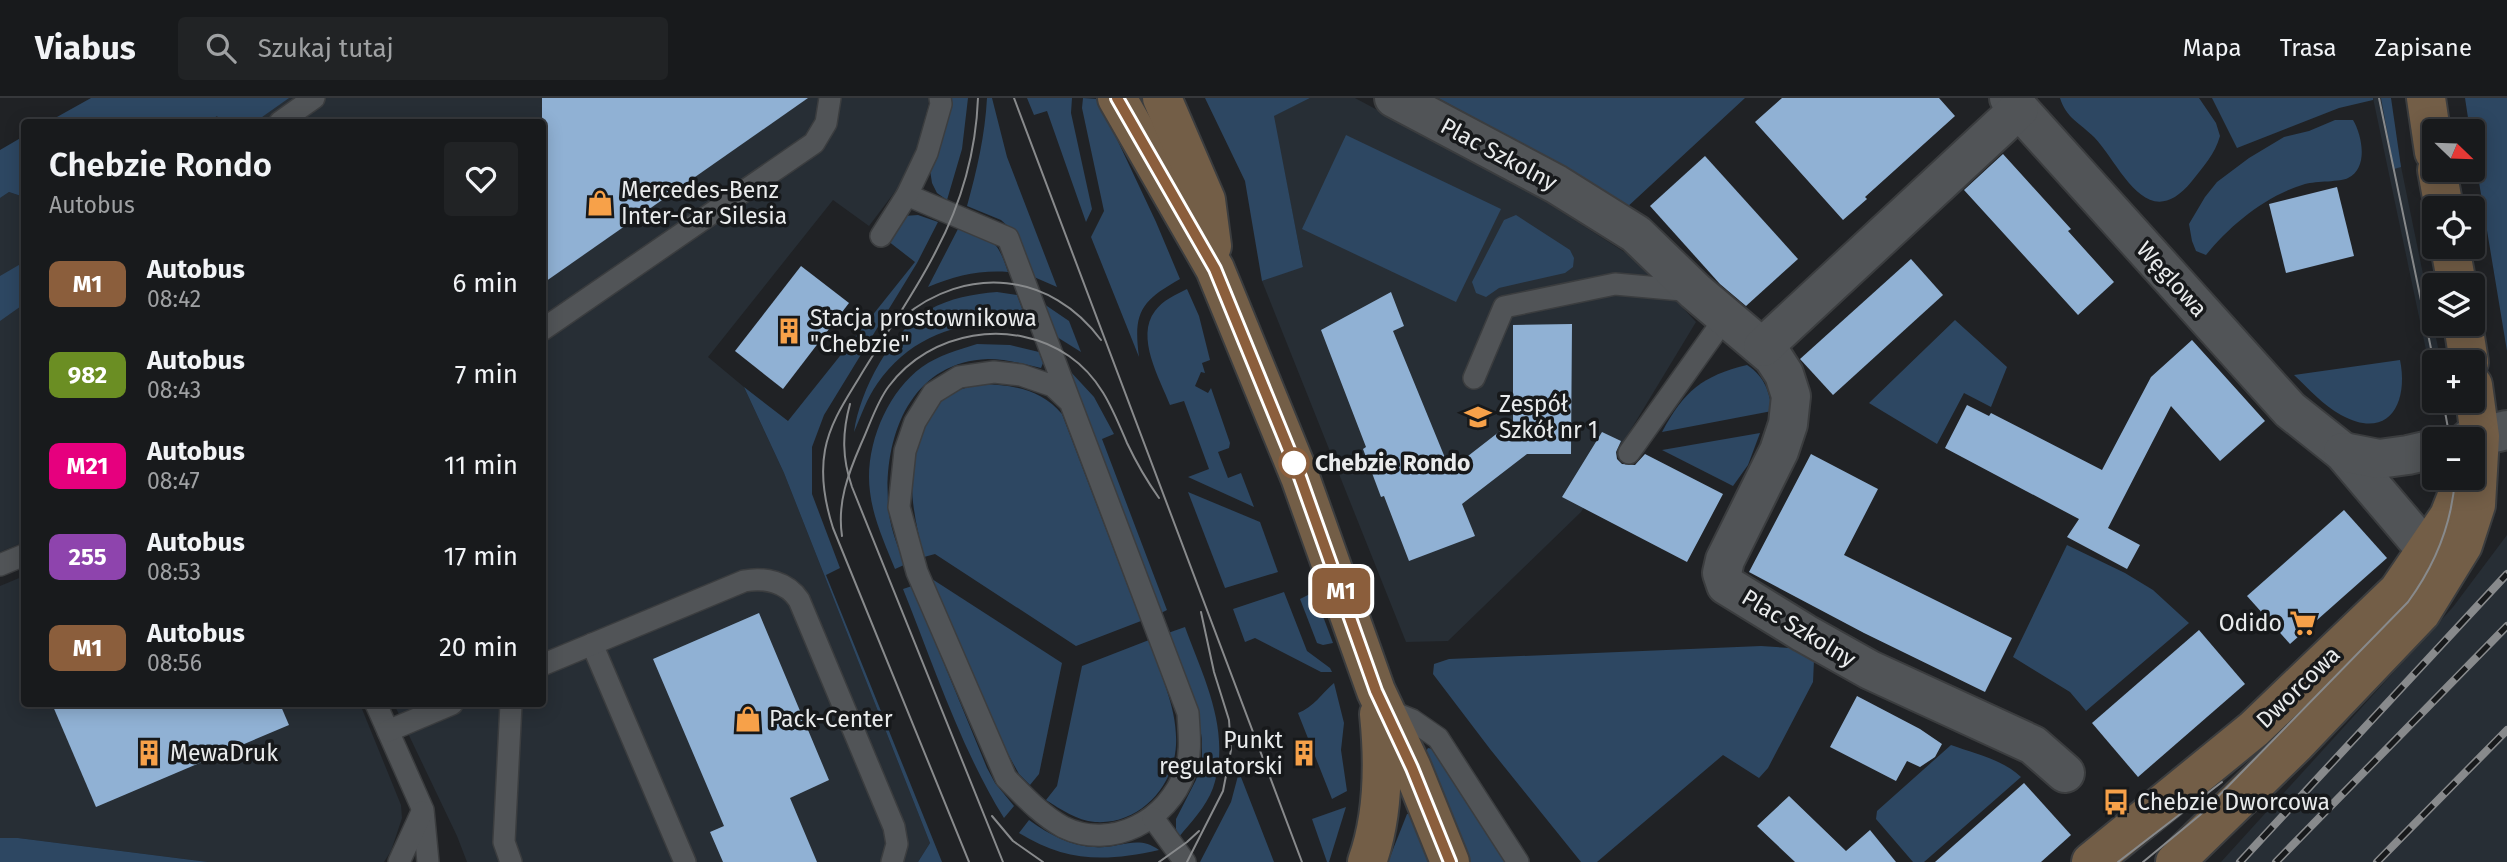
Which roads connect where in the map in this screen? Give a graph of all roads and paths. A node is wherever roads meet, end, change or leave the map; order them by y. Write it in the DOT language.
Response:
graph roads {
  1 [pos="314,98"];
  2 [pos="830,98"];
  3 [pos="940,98"];
  4 [pos="1117,98"];
  5 [pos="1161,98"];
  6 [pos="1394,98"];
  7 [pos="2426,98"];
  8 [pos="2014,104"];
  9 [pos="285,119"];
  10 [pos="2429,119"];
  11 [pos="907,195"];
  12 [pos="881,236"];
  13 [pos="1215,269"];
  14 [pos="1695,291"];
  15 [pos="1725,318"];
  16 [pos="546,327"];
  17 [pos="1763,347"];
  18 [pos="1474,378"];
  19 [pos="1069,401"];
  20 [pos="2343,452"];
  21 [pos="2422,452"];
  22 [pos="1629,453"];
  23 [pos="2459,490"];
  24 [pos="2477,490"];
  25 [pos="2445,548"];
  26 [pos="21,556"];
  27 [pos="0,565"];
  28 [pos="593,644"];
  29 [pos="546,663"];
  30 [pos="1381,700"];
  31 [pos="377,707"];
  32 [pos="445,707"];
  33 [pos="511,707"];
  34 [pos="388,731"];
  35 [pos="2065,773"];
  36 [pos="423,810"];
  37 [pos="1153,818"];
  38 [pos="399,862"];
  39 [pos="428,862"];
  40 [pos="511,862"];
  41 [pos="685,862"];
  42 [pos="892,862"];
  43 [pos="1185,862"];
  44 [pos="1367,862"];
  45 [pos="1450,862"];
  46 [pos="1518,862"];
  47 [pos="2091,862"];
  48 [pos="2175,862"];
  1 -- 9 [label="lane"];
  2 -- 16 [label="lane"];
  3 -- 11 [label="lane"];
  4 -- 13 [label="main road"];
  5 -- 13 [label="main road"];
  6 -- 14 [label="street, Plac Szkolny"];
  7 -- 10 [label="main road"];
  8 -- 17 [label="street"];
  8 -- 20 [label="street, Węglowa"];
  11 -- 12 [label="lane"];
  11 -- 19 [label="lane"];
  13 -- 30 [label="main road"];
  14 -- 15 [label="street, Plac Szkolny"];
  14 -- 18 [label="lane"];
  15 -- 17 [label="street, Plac Szkolny"];
  15 -- 22 [label="lane"];
  17 -- 35 [label="street, Plac Szkolny"];
  19 -- 37 [label="lane"];
  19 -- 37 [label="lane"];
  20 -- 21 [label="street, Węglowa"];
  20 -- 25 [label="street, Węglowa"];
  23 -- 25 [label="main road, Dworcowa"];
  24 -- 25 [label="main road, Dworcowa"];
  25 -- 47 [label="main road, Dworcowa"];
  25 -- 48 [label="main road, Dworcowa"];
  26 -- 27 [label="lane"];
  28 -- 29 [label="lane"];
  28 -- 41 [label="lane"];
  28 -- 42 [label="lane"];
  30 -- 44 [label="main road"];
  30 -- 45 [label="main road"];
  30 -- 46 [label="lane"];
  31 -- 34 [label="lane"];
  32 -- 34 [label="lane"];
  33 -- 40 [label="lane"];
  34 -- 36 [label="lane"];
  36 -- 38 [label="lane"];
  36 -- 39 [label="lane"];
  37 -- 43 [label="lane"];
}
